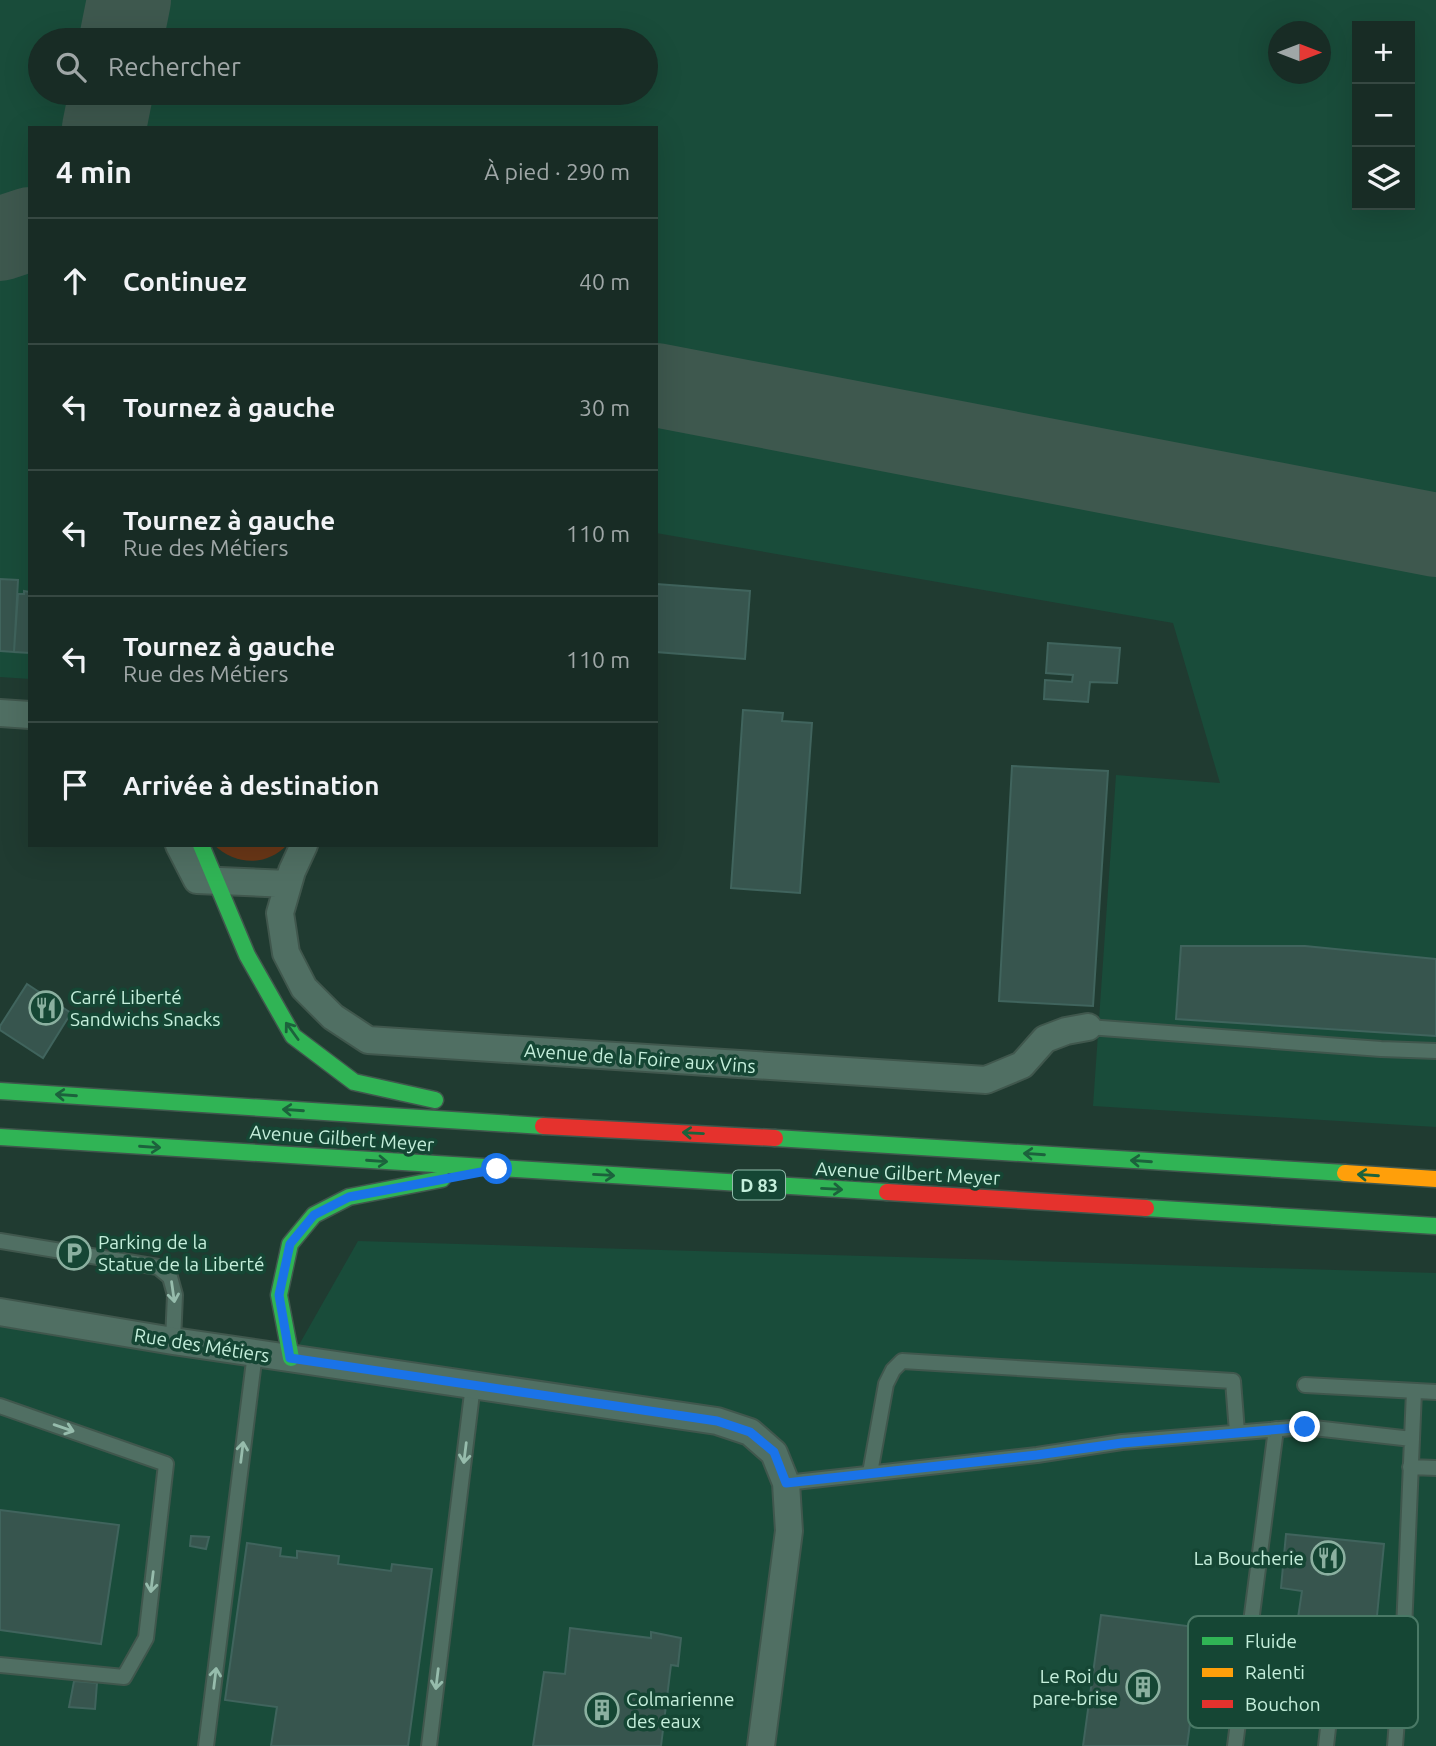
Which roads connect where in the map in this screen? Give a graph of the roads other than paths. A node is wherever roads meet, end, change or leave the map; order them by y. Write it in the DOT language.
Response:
graph roads {
  1 [pos="0,713"];
  2 [pos="28,715"];
  3 [pos="180,847"];
  4 [pos="202,847"];
  5 [pos="303,847"];
  6 [pos="216,881"];
  7 [pos="288,884"];
  8 [pos="1088,1027"];
  9 [pos="1436,1051"];
  10 [pos="0,1091"];
  11 [pos="557,1126"];
  12 [pos="0,1137"];
  13 [pos="497,1169"];
  14 [pos="1436,1180"];
  15 [pos="1436,1226"];
  16 [pos="0,1241"];
  17 [pos="0,1312"];
  18 [pos="173,1341"];
  19 [pos="255,1353"];
  20 [pos="290,1358"];
  21 [pos="473,1385"];
  22 [pos="1305,1385"];
  23 [pos="1414,1391"];
  24 [pos="1436,1392"];
  25 [pos="0,1406"];
  26 [pos="1276,1429"];
  27 [pos="1237,1432"];
  28 [pos="1412,1439"];
  29 [pos="1410,1467"];
  30 [pos="1436,1468"];
  31 [pos="870,1473"];
  32 [pos="786,1483"];
  33 [pos="1252,1616"];
  34 [pos="1405,1616"];
  35 [pos="0,1665"];
  36 [pos="1237,1728"];
  37 [pos="1328,1728"];
  38 [pos="1397,1728"];
  39 [pos="206,1746"];
  40 [pos="429,1746"];
  41 [pos="761,1746"];
  42 [pos="1235,1746"];
  43 [pos="1326,1746"];
  44 [pos="1395,1746"];
  1 -- 2 [label="street"];
  3 -- 6 [label="street"];
  4 -- 6 [label="main road"];
  5 -- 7 [label="street, Avenue de la Foire aux Vins"];
  6 -- 7 [label="street"];
  11 -- 6 [label="main road, one-way"];
  7 -- 8 [label="street, Avenue de la Foire aux Vins"];
  8 -- 9 [label="lane"];
  11 -- 10 [label="main road, Avenue Gilbert Meyer, one-way"];
  14 -- 11 [label="main road, Avenue Gilbert Meyer, one-way"];
  12 -- 13 [label="main road, Avenue Gilbert Meyer / D 83, one-way"];
  13 -- 15 [label="main road, Avenue Gilbert Meyer / D 83, one-way"];
  13 -- 20 [label="main road"];
  16 -- 18 [label="lane, one-way"];
  17 -- 18 [label="street, Rue des Métiers"];
  18 -- 19 [label="street, Rue des Métiers"];
  19 -- 20 [label="street, Rue des Métiers"];
  39 -- 19 [label="lane, one-way"];
  20 -- 21 [label="street, Rue des Métiers"];
  21 -- 32 [label="street, Rue des Métiers"];
  21 -- 40 [label="lane, one-way"];
  22 -- 23 [label="lane"];
  23 -- 24 [label="lane"];
  23 -- 28 [label="lane"];
  25 -- 35 [label="lane, one-way"];
  26 -- 27 [label="lane"];
  26 -- 28 [label="lane"];
  26 -- 33 [label="lane"];
  27 -- 31 [label="lane"];
  27 -- 31 [label="lane"];
  28 -- 29 [label="lane"];
  29 -- 30 [label="lane"];
  29 -- 34 [label="lane"];
  31 -- 32 [label="lane"];
  32 -- 41 [label="street, Rue des Métiers"];
  36 -- 42 [label="lane"];
  37 -- 43 [label="lane"];
  38 -- 44 [label="lane"];
}
